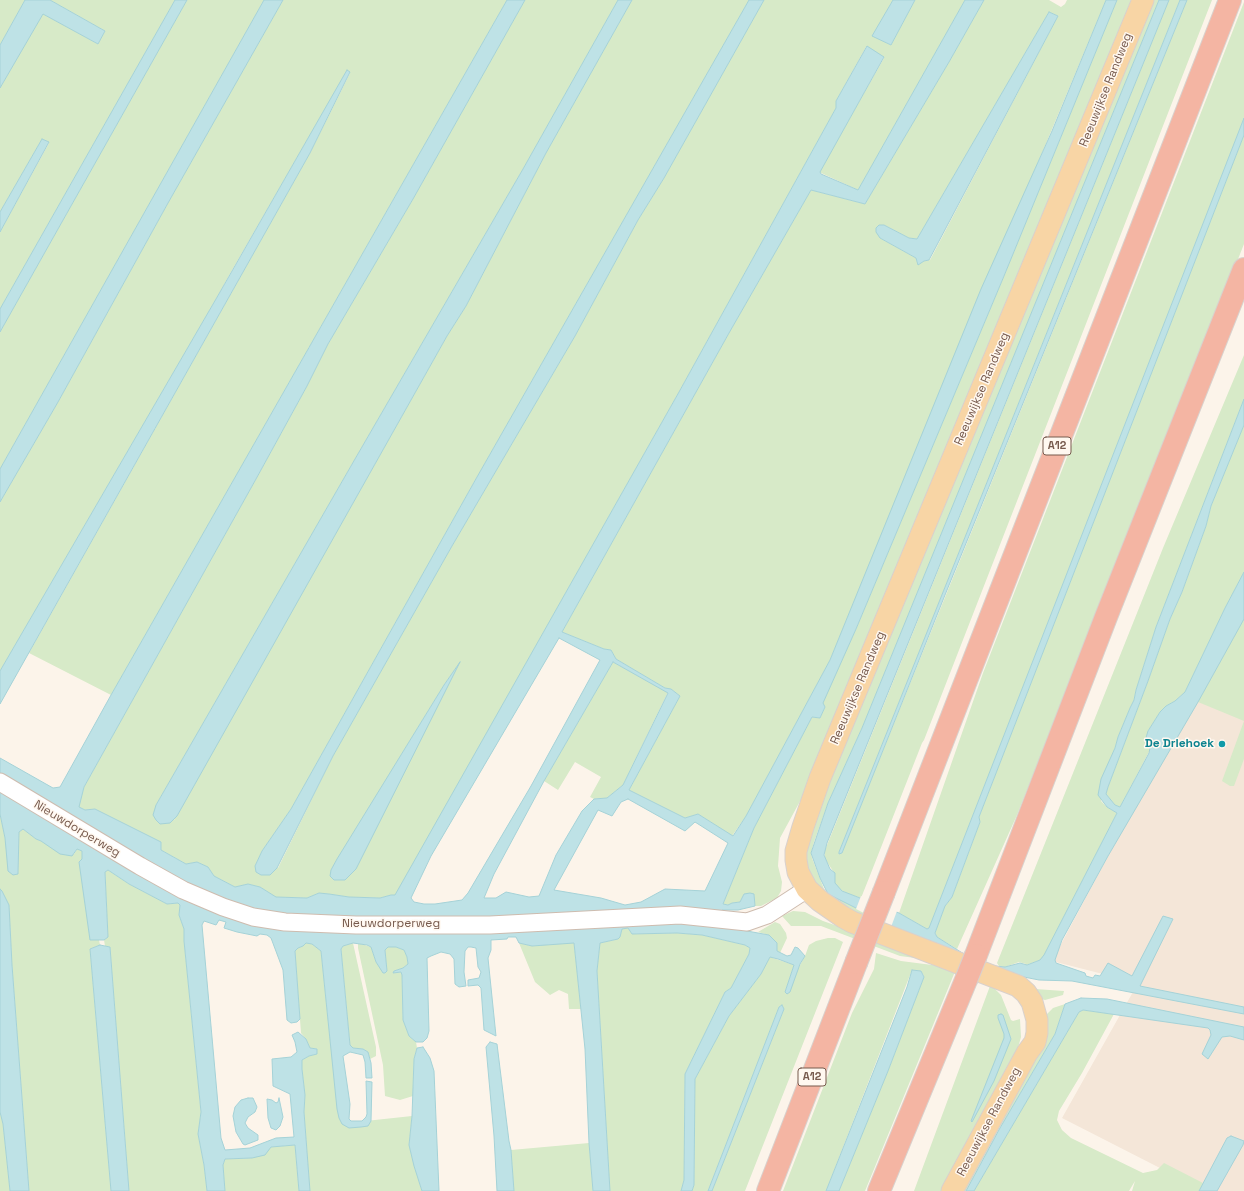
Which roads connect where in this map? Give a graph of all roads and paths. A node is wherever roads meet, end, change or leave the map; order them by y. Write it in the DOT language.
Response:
graph roads {
  1 [pos="1143,0"];
  2 [pos="1230,0"];
  3 [pos="1244,269"];
  4 [pos="0,782"];
  5 [pos="801,892"];
  6 [pos="768,1191"];
  7 [pos="879,1191"];
  8 [pos="952,1191"];
  1 -- 5 [label="main road, Reeuwijkse Randweg"];
  2 -- 6 [label="highway, A12, bridge"];
  3 -- 7 [label="highway, bridge"];
  4 -- 5 [label="street, Nieuwdorperweg"];
  5 -- 8 [label="main road, Reeuwijkse Randweg"];
}
